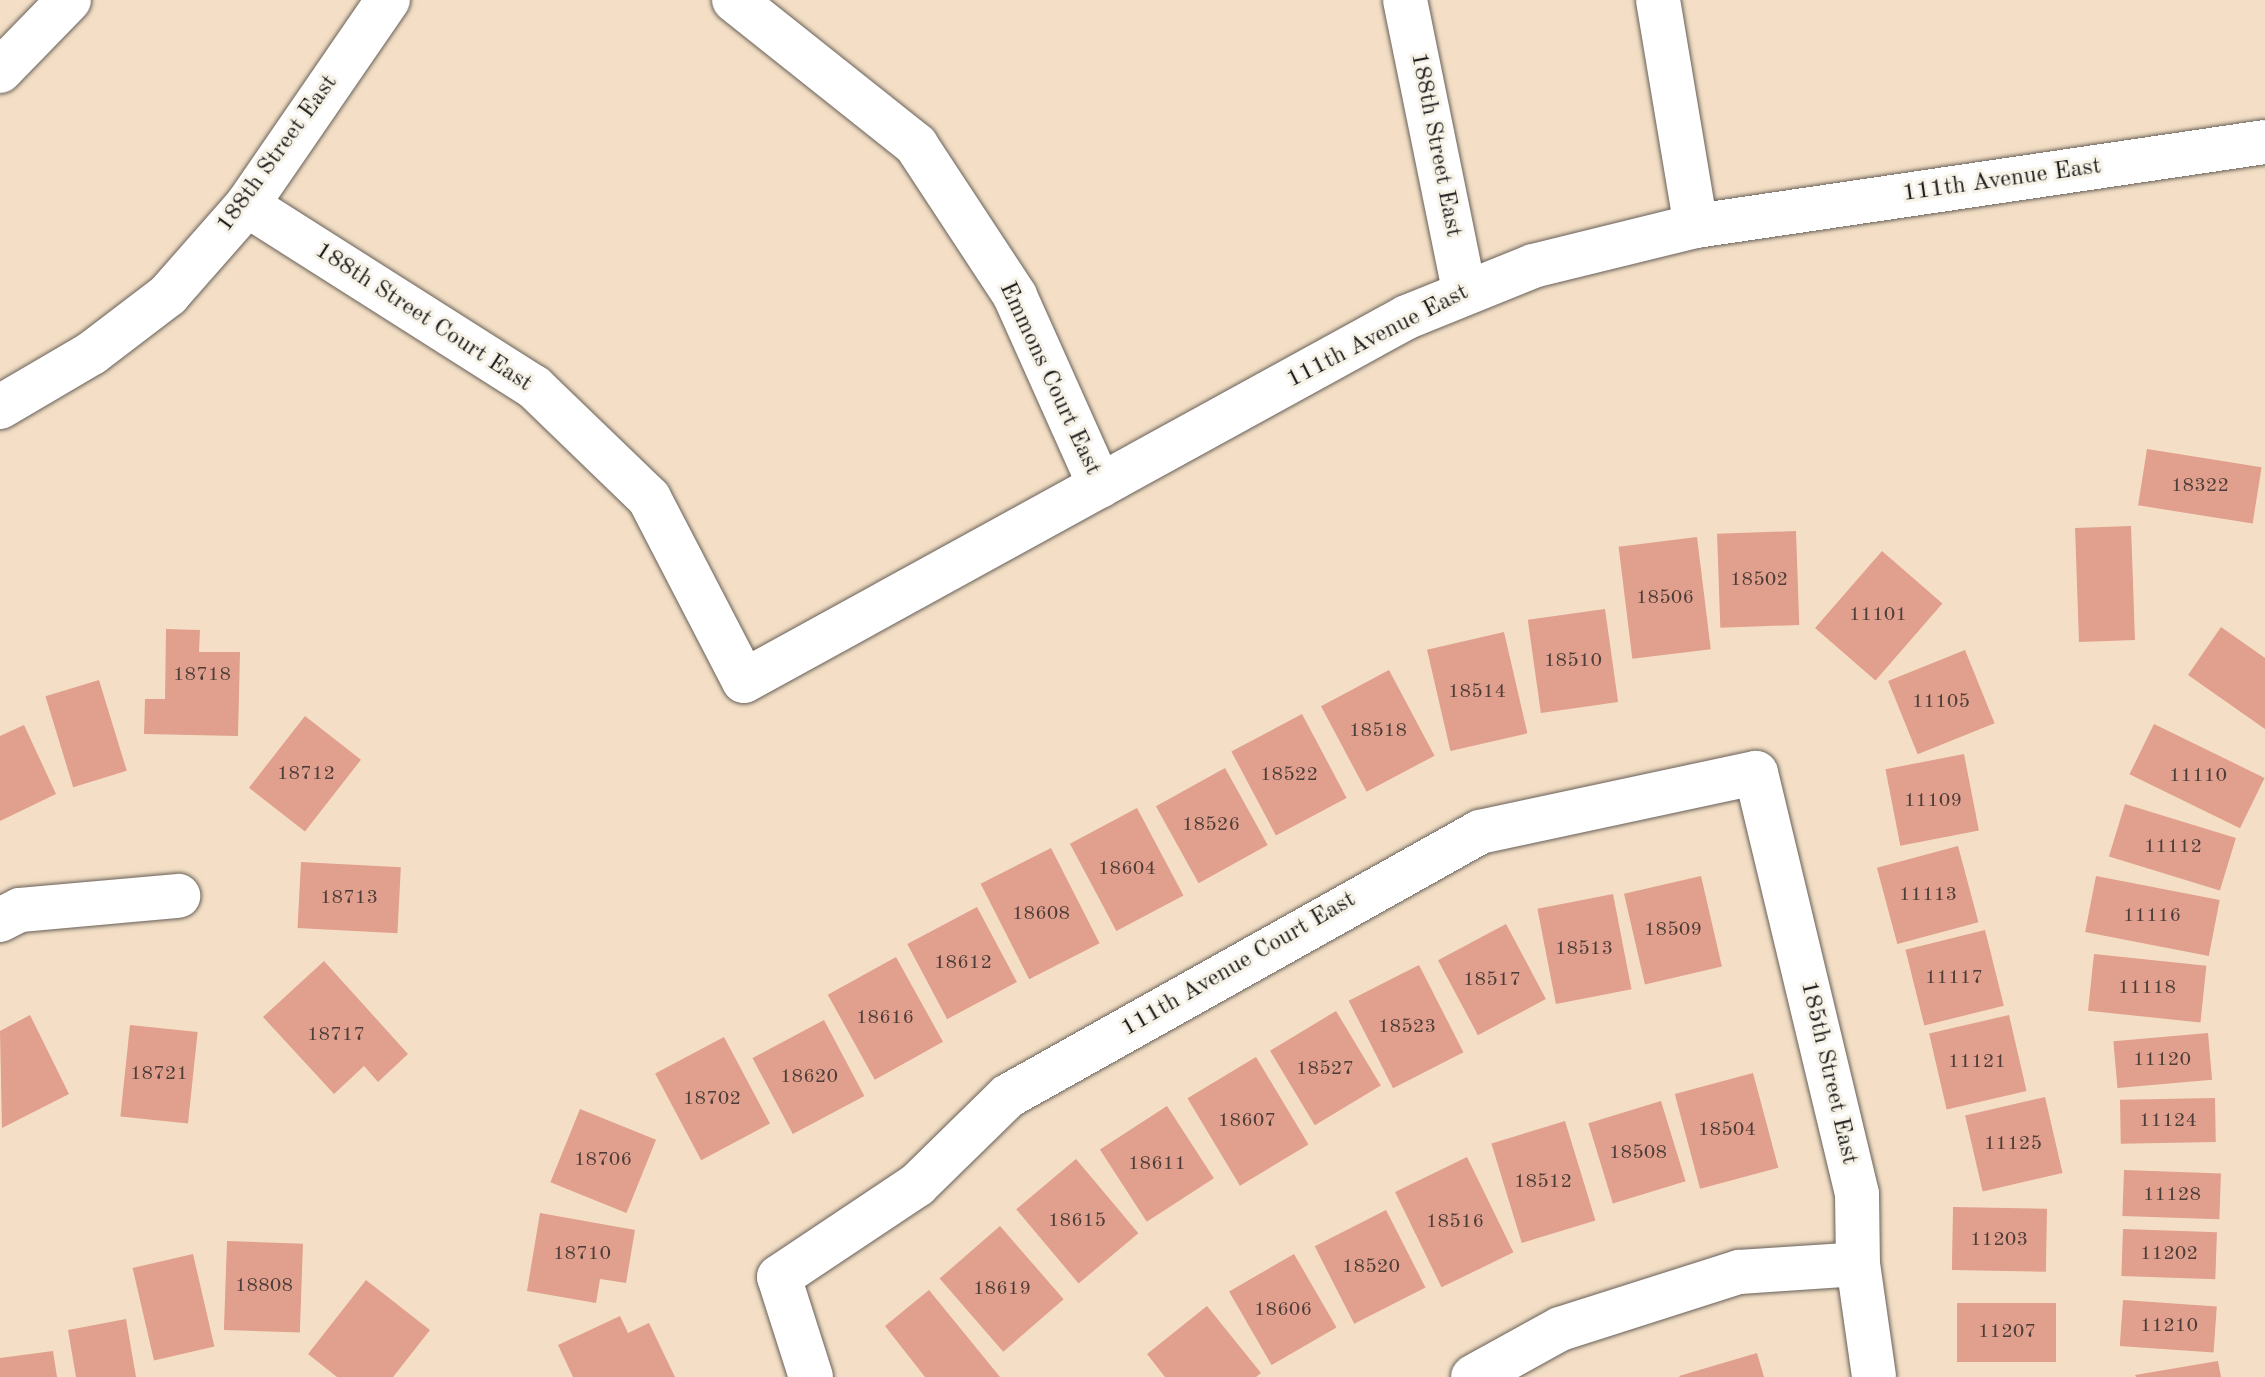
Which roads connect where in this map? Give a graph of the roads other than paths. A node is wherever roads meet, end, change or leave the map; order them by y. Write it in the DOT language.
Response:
graph roads {
  1 [pos="69,0"];
  2 [pos="388,0"];
  3 [pos="734,0"];
  4 [pos="1405,0"];
  5 [pos="1658,0"];
  6 [pos="6,54"];
  7 [pos="2265,142"];
  8 [pos="247,205"];
  9 [pos="1696,226"];
  10 [pos="1464,291"];
  11 [pos="0,407"];
  12 [pos="1100,486"];
  13 [pos="744,681"];
  14 [pos="1756,773"];
  15 [pos="178,896"];
  16 [pos="0,920"];
  17 [pos="1858,1264"];
  18 [pos="811,1377"];
  19 [pos="1473,1377"];
  20 [pos="1874,1377"];
  1 -- 6 [label="street"];
  2 -- 8 [label="street, 188th Street East"];
  3 -- 12 [label="street, Emmons Court East"];
  4 -- 10 [label="street, 188th Street East"];
  5 -- 9 [label="street"];
  7 -- 9 [label="street, 111th Avenue East"];
  8 -- 11 [label="street, 188th Street East"];
  8 -- 13 [label="street, 188th Street Court East"];
  9 -- 10 [label="street, 111th Avenue East"];
  10 -- 12 [label="street, 111th Avenue East"];
  12 -- 13 [label="street, 111th Avenue East"];
  14 -- 17 [label="street, 185th Street East"];
  14 -- 18 [label="street, 111th Avenue Court East"];
  15 -- 16 [label="street"];
  17 -- 19 [label="street"];
  17 -- 20 [label="street, 185th Street East"];
}
